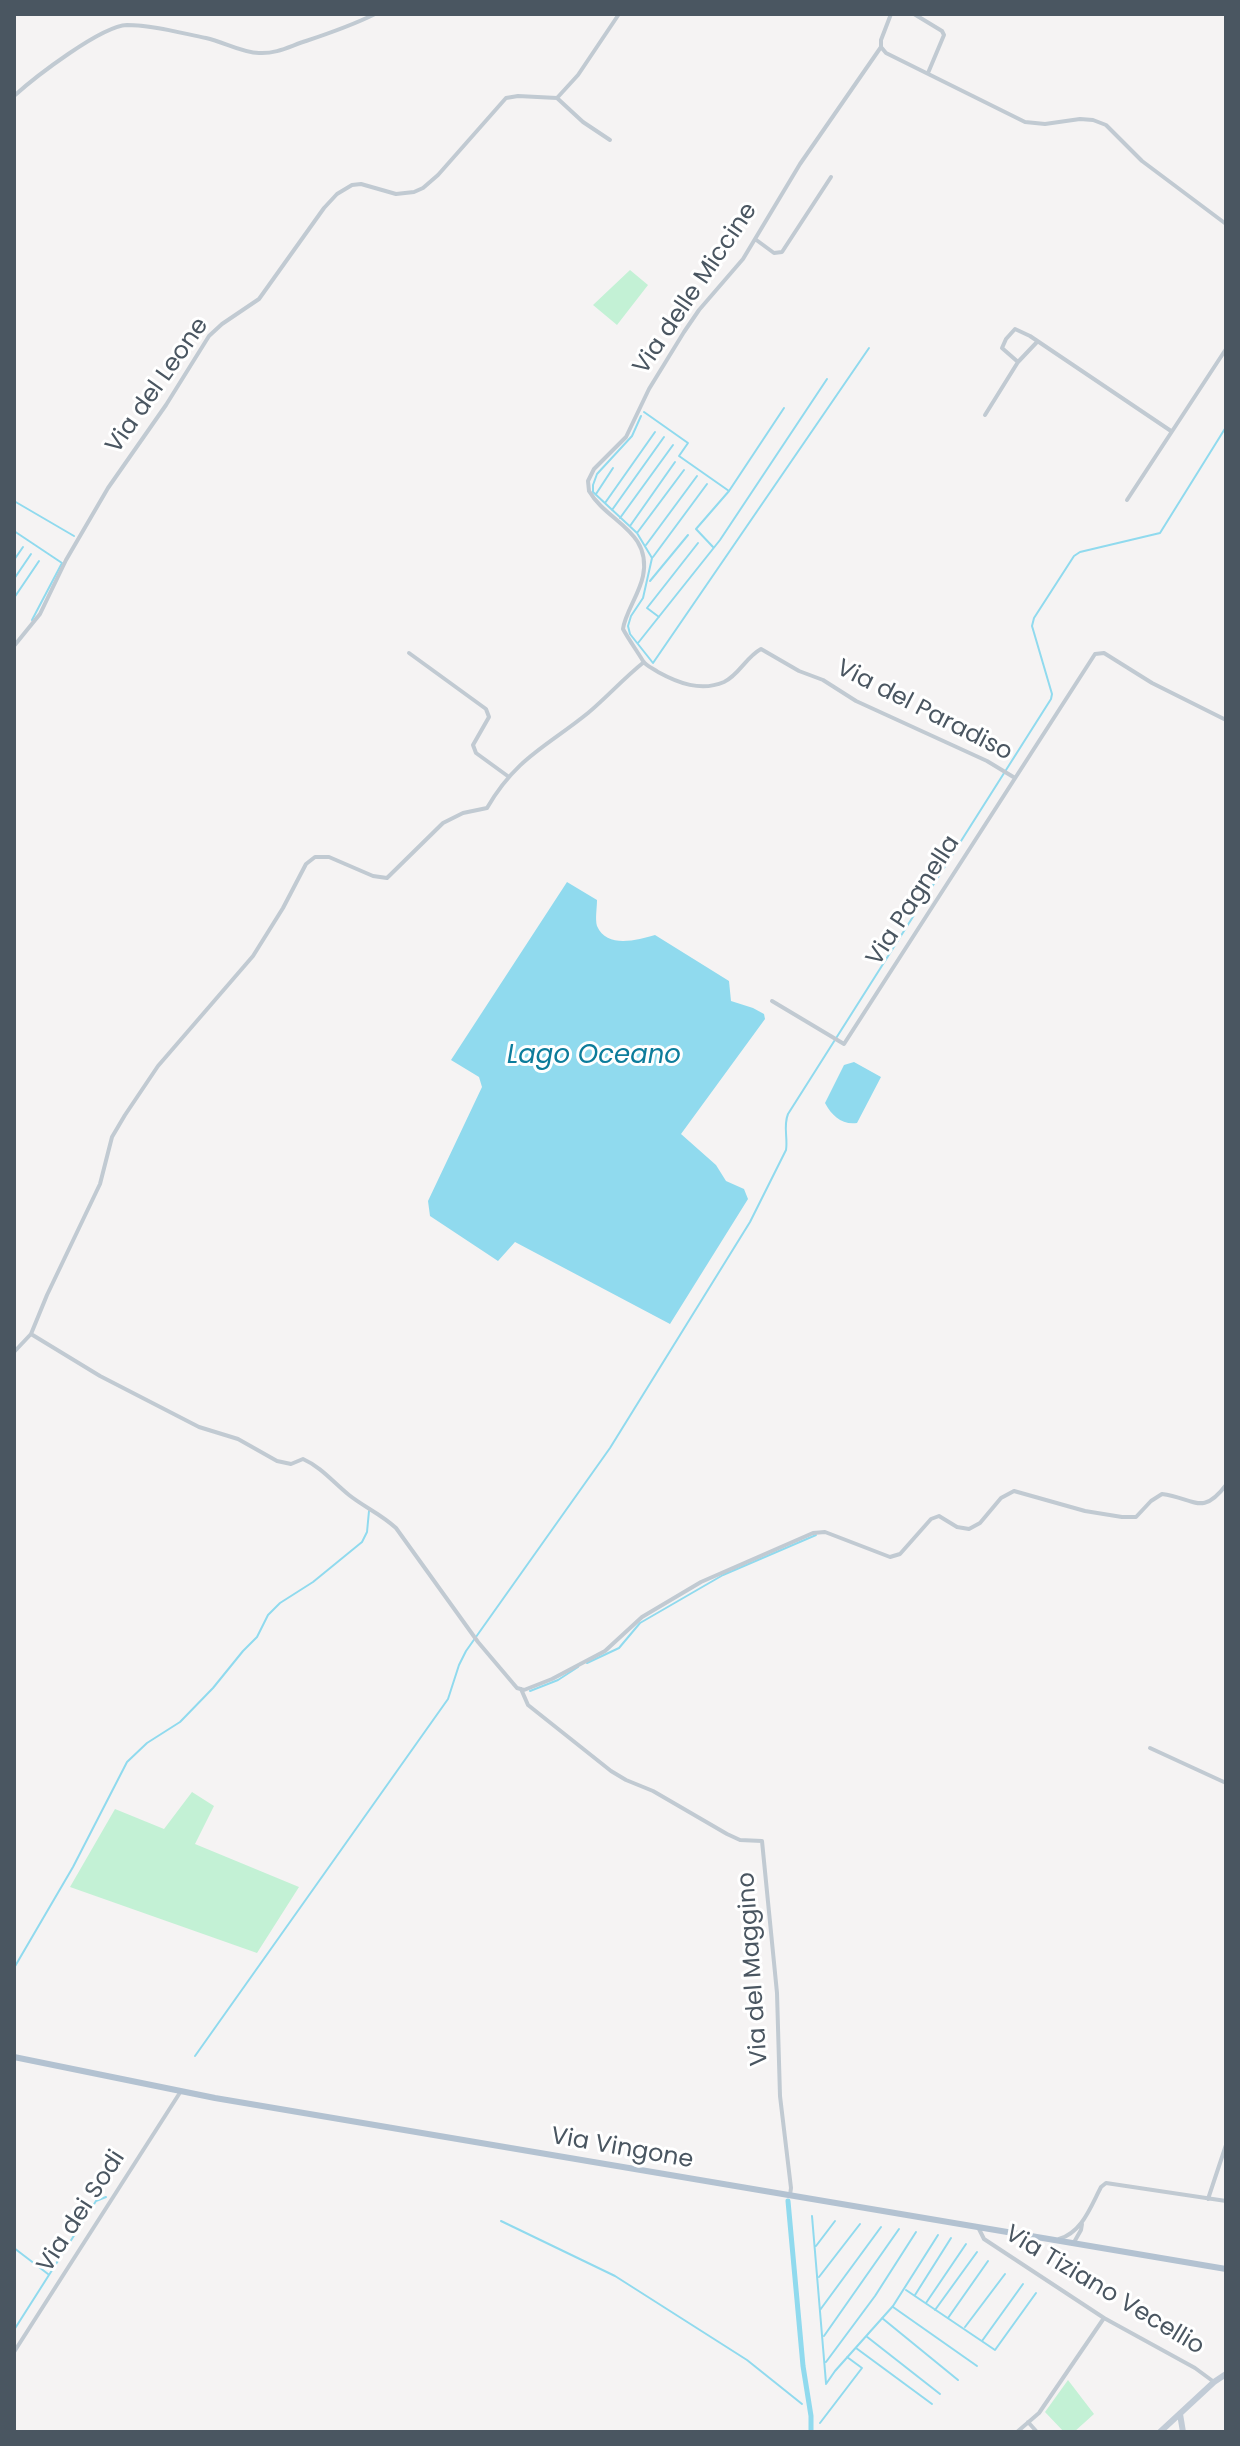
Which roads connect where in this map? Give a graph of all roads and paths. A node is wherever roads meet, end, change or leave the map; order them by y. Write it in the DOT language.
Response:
graph roads {
  1 [pos="375,14"];
  2 [pos="619,14"];
  3 [pos="891,14"];
  4 [pos="914,14"];
  5 [pos="881,47"];
  6 [pos="928,73"];
  7 [pos="14,96"];
  8 [pos="557,98"];
  9 [pos="610,140"];
  10 [pos="831,177"];
  11 [pos="1226,224"];
  12 [pos="755,239"];
  13 [pos="1037,342"];
  14 [pos="1226,349"];
  15 [pos="1018,362"];
  16 [pos="985,415"];
  17 [pos="1171,431"];
  18 [pos="1127,500"];
  19 [pos="14,646"];
  20 [pos="409,653"];
  21 [pos="644,662"];
  22 [pos="1226,720"];
  23 [pos="1012,776"];
  24 [pos="509,777"];
  25 [pos="772,1001"];
  26 [pos="31,1334"];
  27 [pos="14,1352"];
  28 [pos="1226,1485"];
  29 [pos="521,1689"];
  30 [pos="1150,1748"];
  31 [pos="1226,1783"];
  32 [pos="14,2057"];
  33 [pos="181,2091"];
  34 [pos="1226,2145"];
  35 [pos="790,2195"];
  36 [pos="1208,2199"];
  37 [pos="1226,2201"];
  38 [pos="1082,2223"];
  39 [pos="978,2227"];
  40 [pos="1081,2230"];
  41 [pos="1071,2234"];
  42 [pos="1054,2240"];
  43 [pos="1072,2243"];
  44 [pos="1093,2247"];
  45 [pos="1226,2269"];
  46 [pos="1104,2318"];
  47 [pos="14,2352"];
  48 [pos="1226,2374"];
  49 [pos="1214,2382"];
  50 [pos="1180,2414"];
  51 [pos="1028,2422"];
  52 [pos="1017,2432"];
  53 [pos="1037,2432"];
  54 [pos="1160,2432"];
  55 [pos="1183,2432"];
  1 -- 7 [label="street"];
  2 -- 8 [label="street"];
  3 -- 5 [label="street, Via delle Miccine"];
  4 -- 6 [label="street"];
  5 -- 6 [label="street"];
  5 -- 12 [label="street, Via delle Miccine"];
  6 -- 11 [label="street"];
  8 -- 9 [label="street"];
  8 -- 19 [label="street, Via del Leone"];
  10 -- 12 [label="street"];
  12 -- 21 [label="street, Via delle Miccine"];
  13 -- 15 [label="street"];
  13 -- 15 [label="street"];
  13 -- 17 [label="street"];
  14 -- 17 [label="street"];
  15 -- 16 [label="street"];
  17 -- 18 [label="street"];
  20 -- 24 [label="street"];
  21 -- 23 [label="street, Via del Paradiso"];
  21 -- 24 [label="street"];
  22 -- 23 [label="street, Via del Paradiso"];
  23 -- 25 [label="street, Via Pagnella"];
  24 -- 26 [label="street"];
  26 -- 27 [label="street"];
  26 -- 29 [label="street"];
  28 -- 29 [label="street"];
  29 -- 35 [label="street, Via del Maggino"];
  30 -- 31 [label="street"];
  32 -- 33 [label="main road, Via Vingone"];
  33 -- 35 [label="main road, Via Vingone"];
  33 -- 47 [label="street, Via dei Sodi"];
  34 -- 36 [label="street"];
  35 -- 39 [label="main road, Via Vingone"];
  36 -- 37 [label="street"];
  36 -- 38 [label="street"];
  38 -- 40 [label="street"];
  38 -- 41 [label="street"];
  39 -- 42 [label="main road, Via Vingone"];
  39 -- 46 [label="street, Via Tiziano Vecellio"];
  40 -- 43 [label="street"];
  40 -- 44 [label="street"];
  41 -- 42 [label="street"];
  41 -- 43 [label="street"];
  42 -- 43 [label="main road, Via Vingone"];
  43 -- 44 [label="main road, Via Vingone"];
  44 -- 45 [label="main road, Via Vingone"];
  46 -- 49 [label="street, Via Tiziano Vecellio"];
  46 -- 51 [label="street"];
  48 -- 49 [label="main road"];
  49 -- 50 [label="main road"];
  50 -- 54 [label="main road"];
  50 -- 55 [label="main road"];
  51 -- 52 [label="street"];
  51 -- 53 [label="street"];
}
